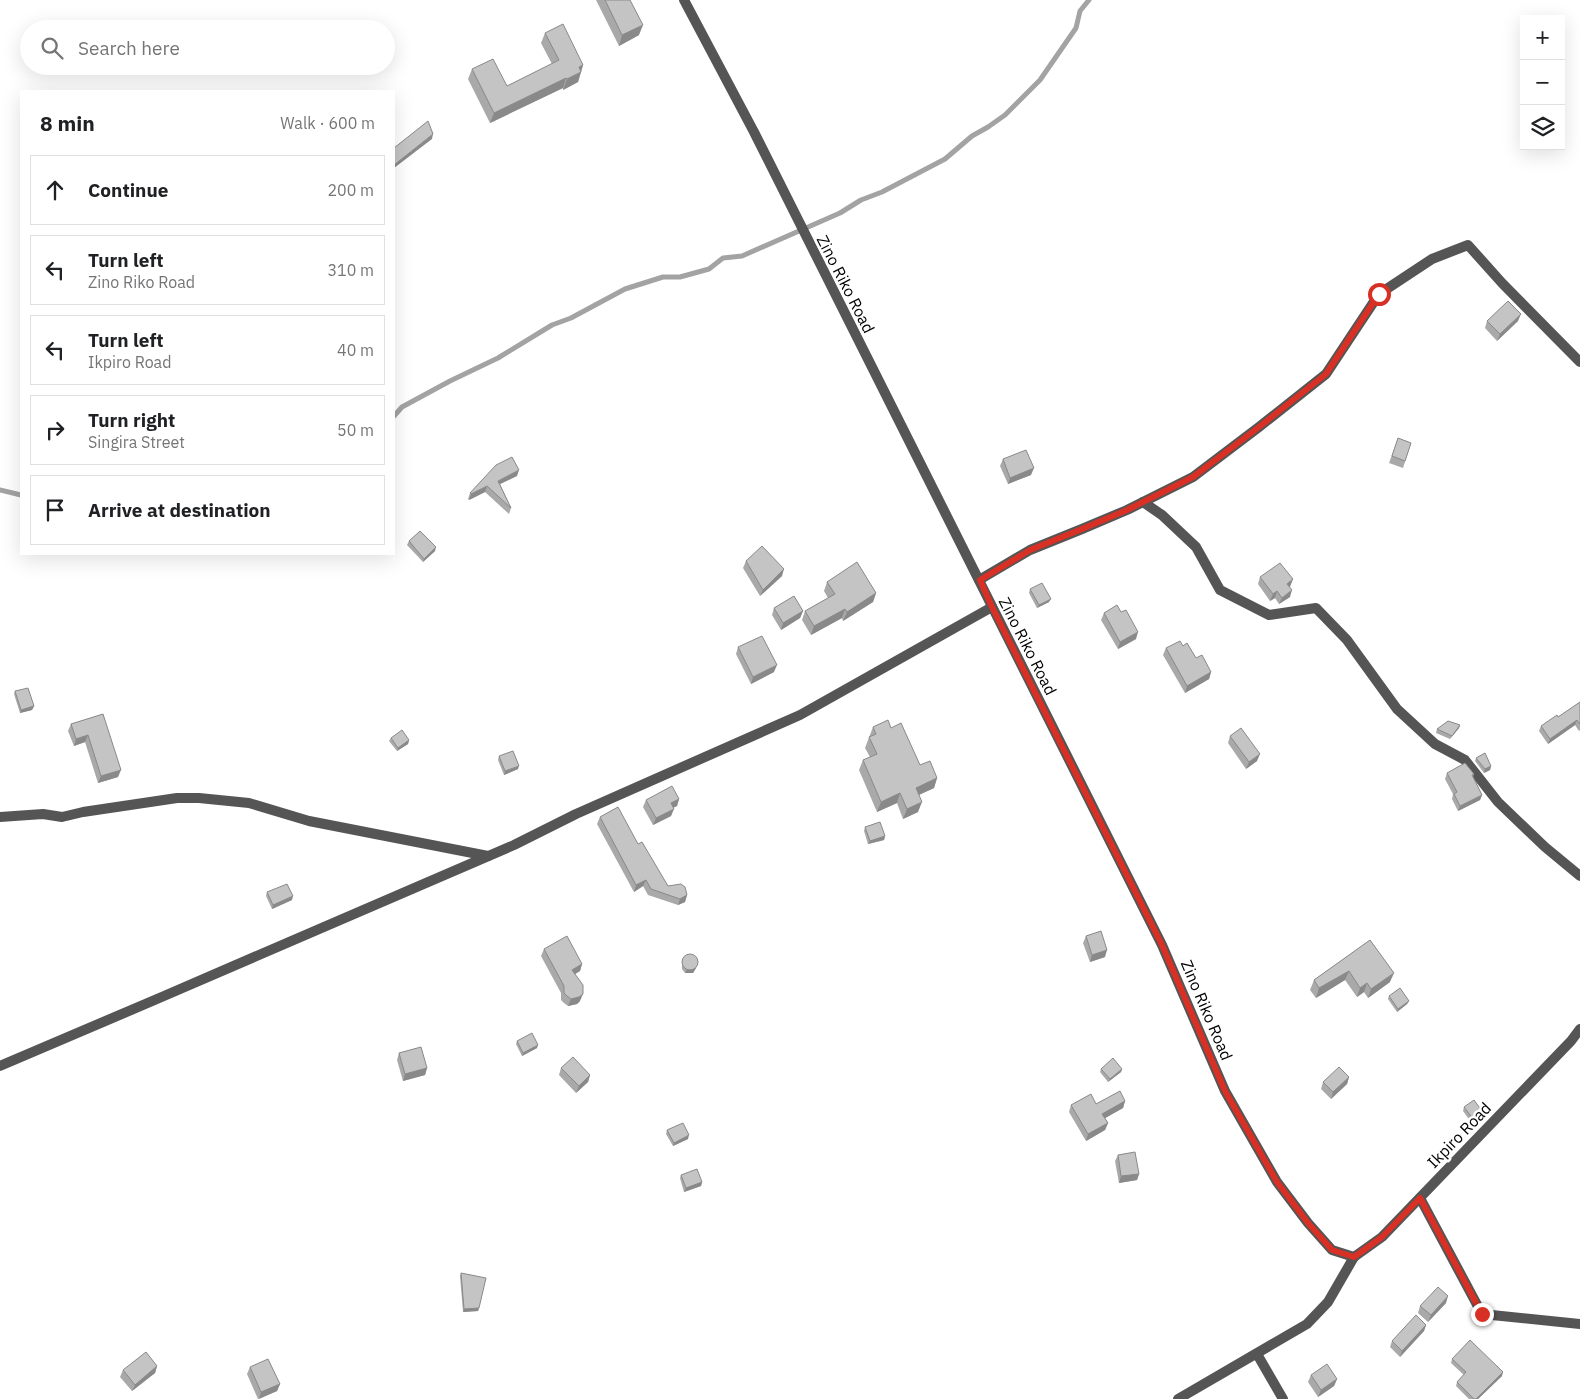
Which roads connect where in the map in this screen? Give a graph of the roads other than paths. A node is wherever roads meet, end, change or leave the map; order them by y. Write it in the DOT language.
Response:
graph roads {
  1 [pos="684,0"];
  2 [pos="1580,362"];
  3 [pos="1142,502"];
  4 [pos="980,580"];
  5 [pos="992,607"];
  6 [pos="0,817"];
  7 [pos="488,856"];
  8 [pos="1580,876"];
  9 [pos="1580,1029"];
  10 [pos="0,1066"];
  11 [pos="1420,1198"];
  12 [pos="1354,1257"];
  13 [pos="1580,1324"];
  14 [pos="1256,1354"];
  15 [pos="1178,1399"];
  16 [pos="1283,1399"];
  1 -- 4 [label="street, Zino Riko Road"];
  2 -- 3 [label="street"];
  3 -- 4 [label="street"];
  3 -- 8 [label="street"];
  4 -- 5 [label="street, Zino Riko Road"];
  5 -- 7 [label="street"];
  5 -- 12 [label="street, Zino Riko Road"];
  6 -- 7 [label="street"];
  7 -- 10 [label="street"];
  9 -- 11 [label="street, Ikpiro Road"];
  11 -- 12 [label="street, Ikpiro Road"];
  11 -- 13 [label="street"];
  12 -- 14 [label="street"];
  14 -- 15 [label="street"];
  14 -- 16 [label="street"];
}
